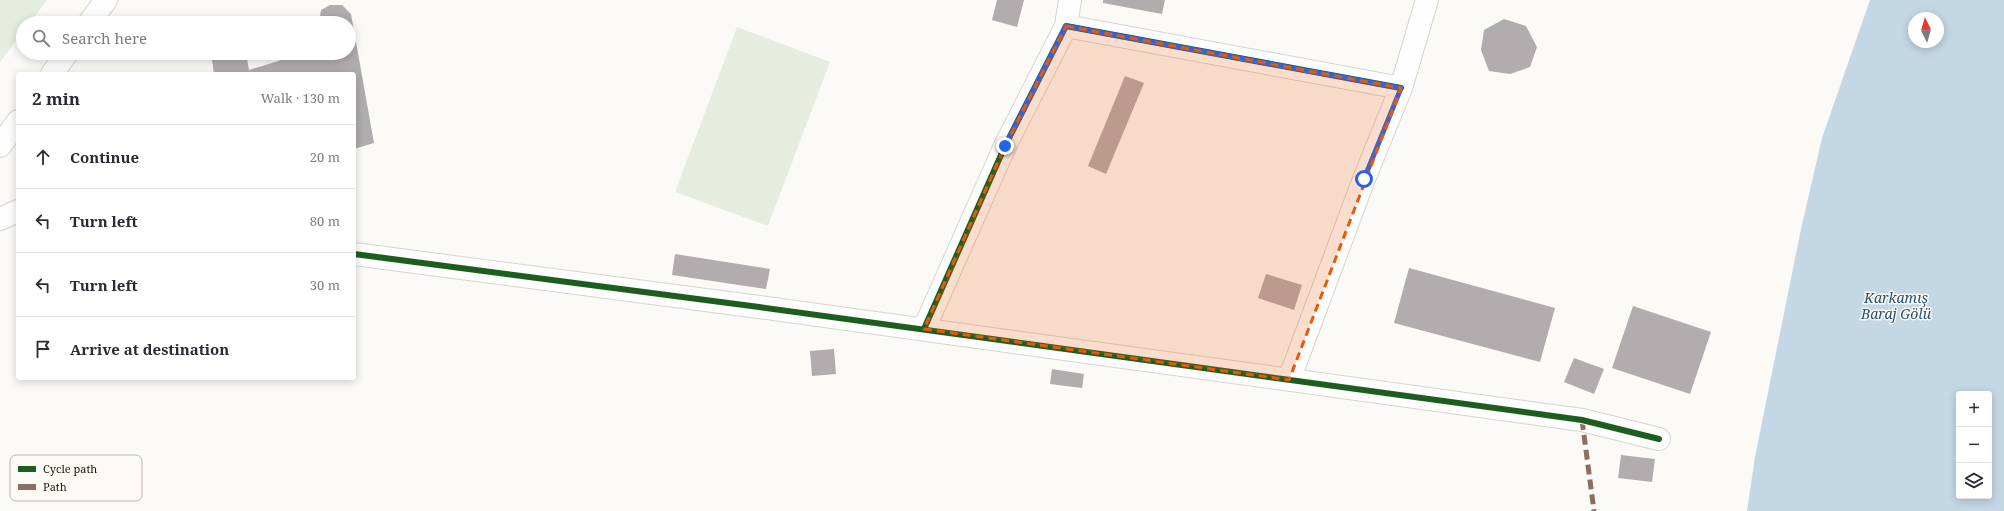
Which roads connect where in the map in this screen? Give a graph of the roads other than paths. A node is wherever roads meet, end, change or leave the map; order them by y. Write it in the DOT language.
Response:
graph roads {
  1 [pos="106,0"];
  2 [pos="1070,0"];
  3 [pos="1427,0"];
  4 [pos="94,16"];
  5 [pos="1066,26"];
  6 [pos="62,60"];
  7 [pos="53,72"];
  8 [pos="1401,88"];
  9 [pos="16,124"];
  10 [pos="0,146"];
  11 [pos="16,212"];
  12 [pos="0,219"];
  13 [pos="356,254"];
  14 [pos="924,329"];
  15 [pos="1289,380"];
  16 [pos="1659,439"];
  1 -- 4 [label="street"];
  2 -- 5 [label="street"];
  3 -- 8 [label="street"];
  5 -- 8 [label="street"];
  5 -- 14 [label="street"];
  6 -- 7 [label="street"];
  8 -- 15 [label="street"];
  9 -- 10 [label="street"];
  11 -- 12 [label="street"];
  13 -- 14 [label="street"];
  14 -- 15 [label="street"];
  15 -- 16 [label="street"];
}
